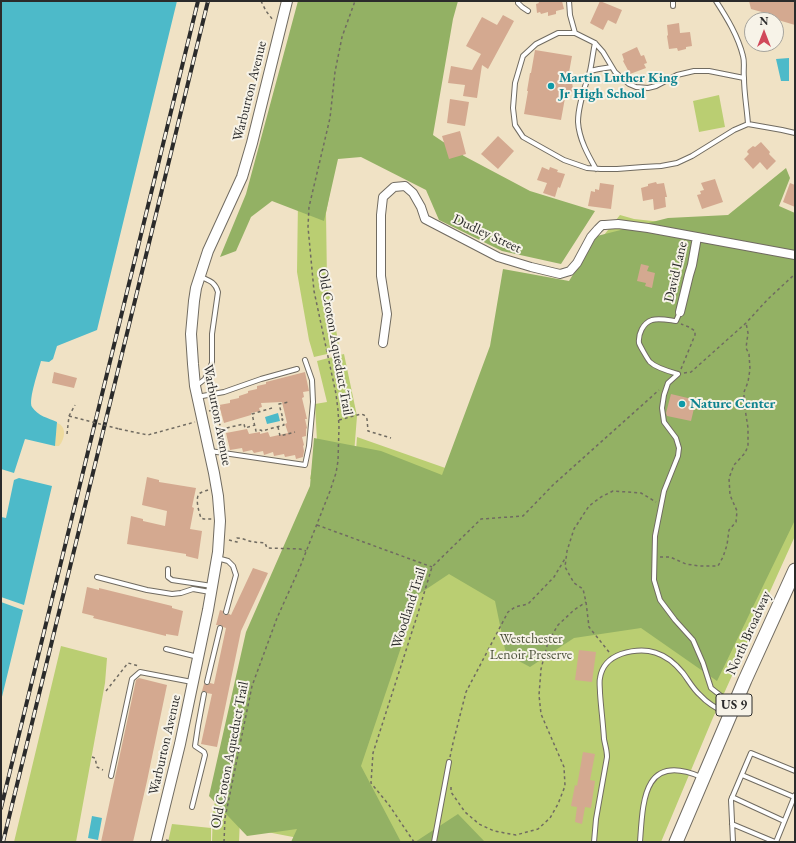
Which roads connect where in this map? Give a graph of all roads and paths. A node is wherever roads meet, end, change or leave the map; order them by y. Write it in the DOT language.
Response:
graph roads {
  1 [pos="261,1"];
  2 [pos="287,1"];
  3 [pos="355,1"];
  4 [pos="518,1"];
  5 [pos="569,1"];
  6 [pos="673,1"];
  7 [pos="716,1"];
  8 [pos="673,6"];
  9 [pos="528,11"];
  10 [pos="280,29"];
  11 [pos="575,33"];
  12 [pos="595,43"];
  13 [pos="612,67"];
  14 [pos="590,71"];
  15 [pos="744,78"];
  16 [pos="748,124"];
  17 [pos="795,133"];
  18 [pos="596,169"];
  19 [pos="697,237"];
  20 [pos="795,255"];
  21 [pos="795,274"];
  22 [pos="200,276"];
  23 [pos="680,312"];
  24 [pos="676,321"];
  25 [pos="746,323"];
  26 [pos="383,343"];
  27 [pos="305,360"];
  28 [pos="684,362"];
  29 [pos="297,369"];
  30 [pos="678,374"];
  31 [pos="195,386"];
  32 [pos="664,386"];
  33 [pos="197,397"];
  34 [pos="289,402"];
  35 [pos="75,405"];
  36 [pos="272,408"];
  37 [pos="208,411"];
  38 [pos="69,416"];
  39 [pos="202,420"];
  40 [pos="339,420"];
  41 [pos="255,425"];
  42 [pos="278,427"];
  43 [pos="296,432"];
  44 [pos="67,434"];
  45 [pos="391,438"];
  46 [pos="209,451"];
  47 [pos="209,490"];
  48 [pos="661,505"];
  49 [pos="212,519"];
  50 [pos="317,525"];
  51 [pos="219,538"];
  52 [pos="306,551"];
  53 [pos="566,557"];
  54 [pos="654,557"];
  55 [pos="217,558"];
  56 [pos="432,567"];
  57 [pos="168,569"];
  58 [pos="795,570"];
  59 [pos="97,578"];
  60 [pos="211,589"];
  61 [pos="586,602"];
  62 [pos="226,612"];
  63 [pos="220,628"];
  64 [pos="166,649"];
  65 [pos="198,657"];
  66 [pos="613,657"];
  67 [pos="140,668"];
  68 [pos="193,682"];
  69 [pos="207,682"];
  70 [pos="106,691"];
  71 [pos="204,694"];
  72 [pos="725,699"];
  73 [pos="730,715"];
  74 [pos="92,757"];
  75 [pos="449,762"];
  76 [pos="103,770"];
  77 [pos="795,771"];
  78 [pos="742,775"];
  79 [pos="111,776"];
  80 [pos="703,778"];
  81 [pos="451,784"];
  82 [pos="795,796"];
  83 [pos="732,797"];
  84 [pos="192,807"];
  85 [pos="784,821"];
  86 [pos="732,824"];
  87 [pos="161,841"];
  88 [pos="174,842"];
  89 [pos="224,842"];
  90 [pos="414,842"];
  91 [pos="434,842"];
  92 [pos="594,842"];
  93 [pos="640,842"];
  94 [pos="676,842"];
  95 [pos="733,842"];
  96 [pos="775,842"];
  1 -- 10 [label="path"];
  2 -- 10 [label="street, Warburton Avenue"];
  3 -- 40 [label="path, Old Croton Aqueduct Trail"];
  4 -- 9 [label="lane"];
  5 -- 11 [label="lane"];
  6 -- 8 [label="lane"];
  7 -- 15 [label="lane"];
  10 -- 22 [label="street, Warburton Avenue"];
  11 -- 12 [label="lane"];
  11 -- 18 [label="lane"];
  12 -- 13 [label="lane"];
  12 -- 14 [label="lane"];
  13 -- 14 [label="lane"];
  13 -- 15 [label="lane"];
  14 -- 18 [label="lane"];
  15 -- 16 [label="lane"];
  16 -- 17 [label="lane"];
  16 -- 18 [label="lane"];
  19 -- 20 [label="street, Dudley Street"];
  19 -- 23 [label="street, David Lane"];
  19 -- 26 [label="street, Dudley Street"];
  21 -- 25 [label="path"];
  22 -- 31 [label="street, Warburton Avenue"];
  22 -- 31 [label="lane"];
  23 -- 24 [label="lane"];
  24 -- 28 [label="path"];
  24 -- 30 [label="lane"];
  25 -- 30 [label="path"];
  25 -- 54 [label="path"];
  27 -- 46 [label="lane"];
  29 -- 33 [label="lane"];
  30 -- 48 [label="lane"];
  31 -- 33 [label="street, Warburton Avenue"];
  32 -- 56 [label="path, Woodland Trail"];
  33 -- 39 [label="street, Warburton Avenue"];
  34 -- 42 [label="path"];
  35 -- 38 [label="path"];
  36 -- 41 [label="path"];
  37 -- 41 [label="path"];
  38 -- 39 [label="path, bridge"];
  38 -- 44 [label="path"];
  39 -- 46 [label="street, Warburton Avenue"];
  40 -- 45 [label="path"];
  40 -- 50 [label="path, Old Croton Aqueduct Trail"];
  41 -- 42 [label="path"];
  42 -- 43 [label="path"];
  46 -- 51 [label="street, Warburton Avenue"];
  47 -- 49 [label="path"];
  48 -- 53 [label="path"];
  48 -- 54 [label="lane"];
  50 -- 52 [label="path, Old Croton Aqueduct Trail"];
  50 -- 56 [label="path"];
  51 -- 52 [label="path"];
  51 -- 55 [label="street, Warburton Avenue"];
  52 -- 89 [label="path, Old Croton Aqueduct Trail"];
  53 -- 61 [label="path"];
  53 -- 75 [label="path"];
  54 -- 72 [label="lane"];
  55 -- 60 [label="street, Warburton Avenue"];
  55 -- 62 [label="lane"];
  56 -- 90 [label="path, Woodland Trail"];
  57 -- 60 [label="lane"];
  58 -- 73 [label="main road, North Broadway / US 9"];
  59 -- 60 [label="lane"];
  60 -- 65 [label="street, Warburton Avenue"];
  61 -- 66 [label="path"];
  61 -- 81 [label="path"];
  63 -- 69 [label="lane"];
  64 -- 65 [label="lane"];
  65 -- 68 [label="street, Warburton Avenue"];
  66 -- 73 [label="lane"];
  66 -- 92 [label="lane"];
  67 -- 70 [label="path"];
  68 -- 79 [label="lane"];
  68 -- 87 [label="street, Warburton Avenue"];
  71 -- 84 [label="lane"];
  73 -- 80 [label="main road, North Broadway / US 9"];
  74 -- 76 [label="path"];
  75 -- 91 [label="lane"];
  77 -- 78 [label="lane"];
  78 -- 82 [label="lane"];
  78 -- 83 [label="lane"];
  80 -- 93 [label="lane"];
  80 -- 94 [label="main road, North Broadway / US 9"];
  82 -- 85 [label="lane"];
  83 -- 85 [label="lane"];
  83 -- 86 [label="lane"];
  85 -- 96 [label="lane"];
  86 -- 95 [label="lane"];
  86 -- 96 [label="lane"];
  87 -- 88 [label="path"];
}
